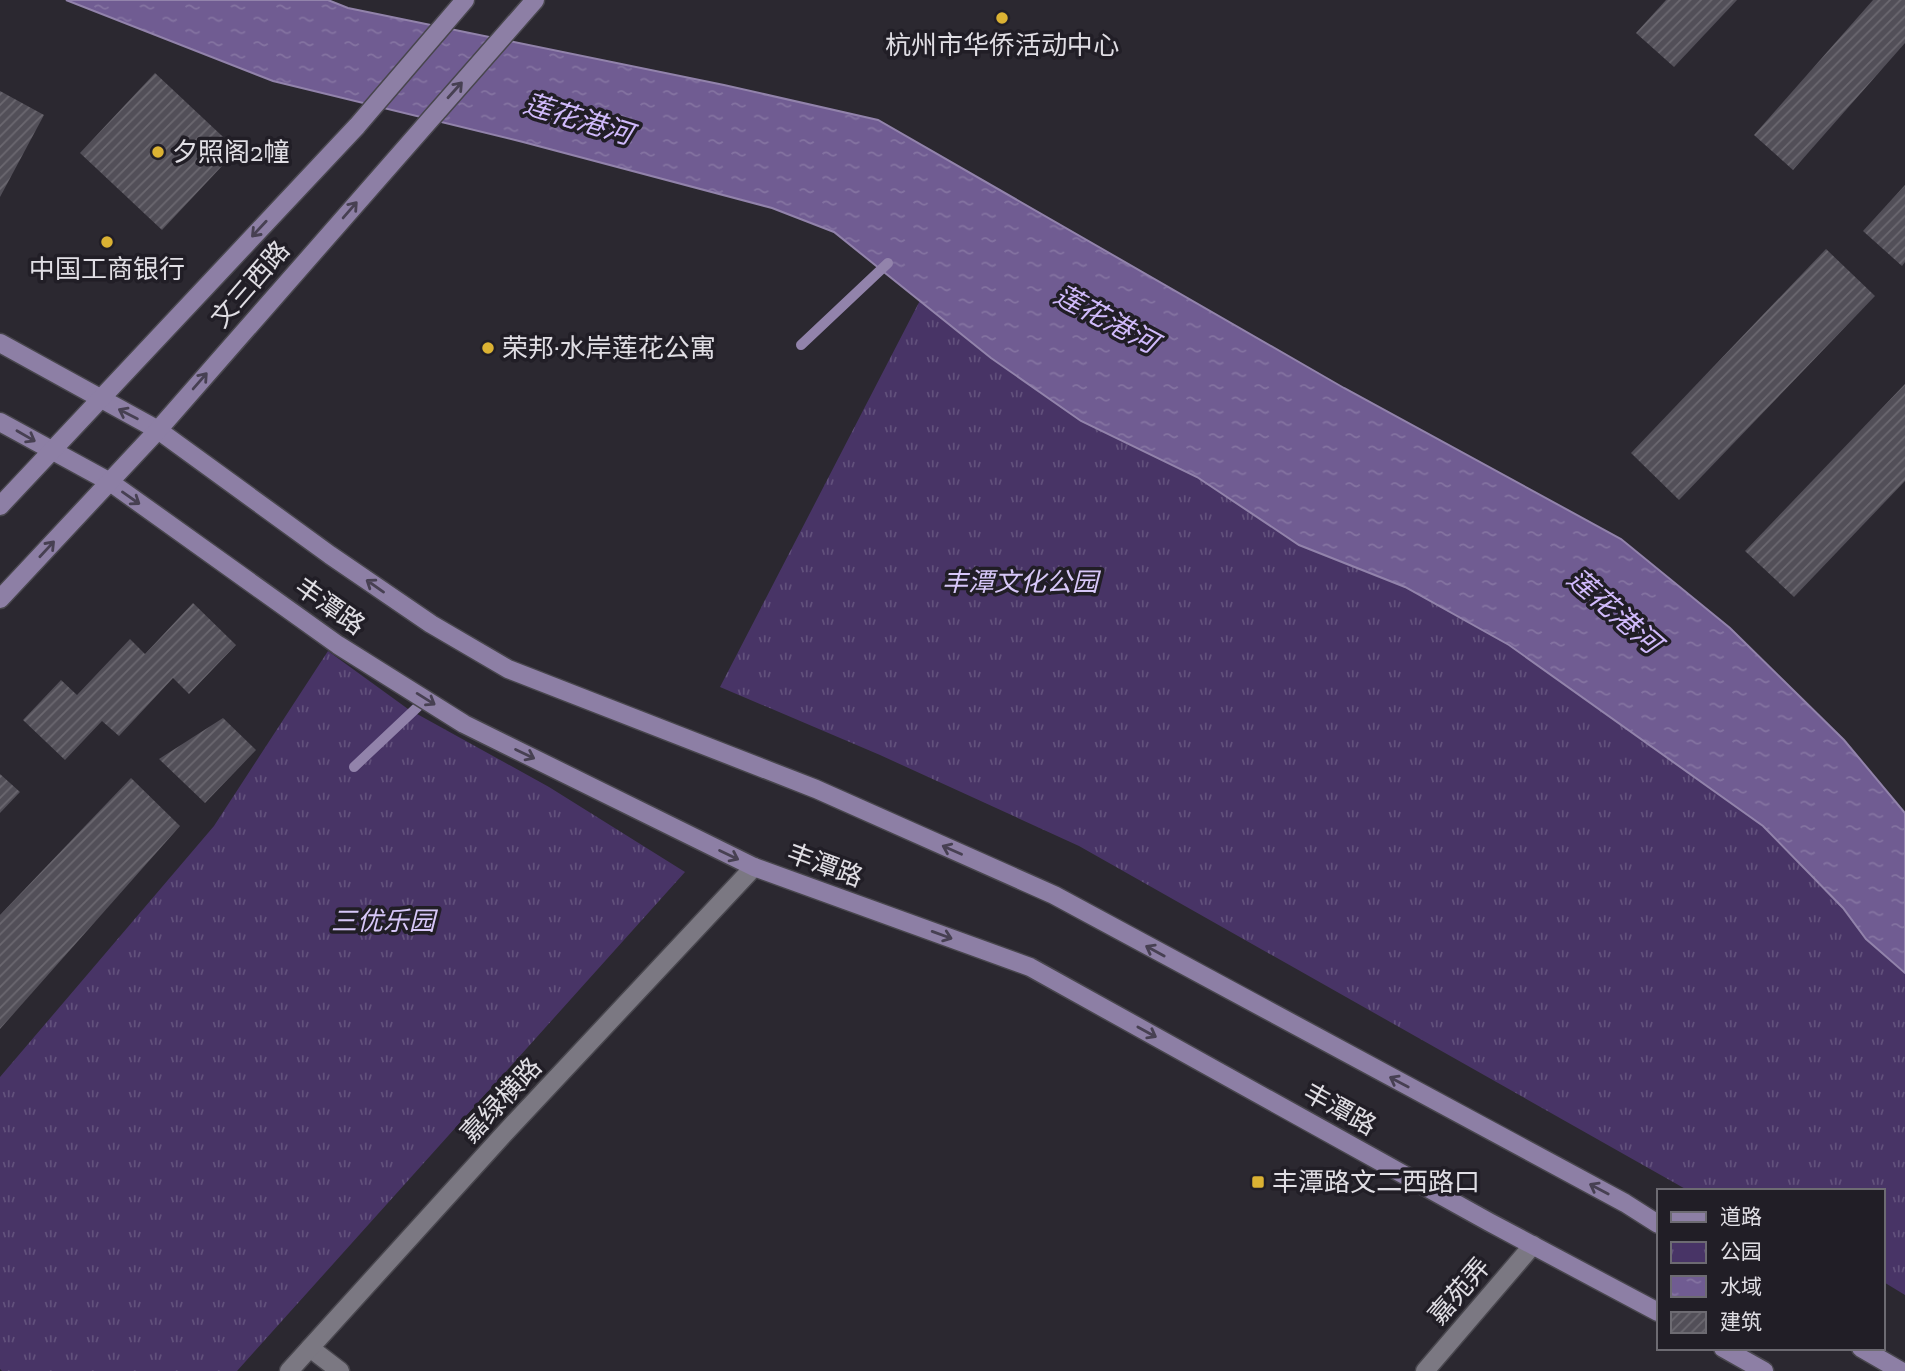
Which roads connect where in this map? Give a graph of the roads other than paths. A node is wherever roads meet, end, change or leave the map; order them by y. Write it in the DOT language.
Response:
graph roads {
  1 [pos="465,0"];
  2 [pos="532,3"];
  3 [pos="0,343"];
  4 [pos="99,399"];
  5 [pos="0,422"];
  6 [pos="158,430"];
  7 [pos="51,451"];
  8 [pos="110,482"];
  9 [pos="0,506"];
  10 [pos="0,598"];
  11 [pos="754,867"];
  12 [pos="1657,1223"];
  13 [pos="1533,1245"];
  14 [pos="1657,1311"];
  15 [pos="310,1348"];
  16 [pos="1727,1350"];
  17 [pos="1864,1350"];
  18 [pos="289,1371"];
  19 [pos="340,1371"];
  20 [pos="1425,1371"];
  21 [pos="1764,1371"];
  22 [pos="1901,1371"];
  1 -- 4 [label="main road, 文三西路, one-way"];
  6 -- 2 [label="main road, 文三西路, one-way"];
  3 -- 4 [label="main road, 丰潭路"];
  6 -- 4 [label="main road, 丰潭路, one-way"];
  4 -- 7 [label="main road, 文三西路"];
  5 -- 7 [label="main road, 丰潭路, one-way"];
  6 -- 8 [label="main road, 文三西路"];
  12 -- 6 [label="main road, 丰潭路, one-way"];
  7 -- 8 [label="main road, 丰潭路"];
  7 -- 9 [label="main road, 文三西路"];
  10 -- 8 [label="main road, 文三西路, one-way"];
  8 -- 11 [label="main road, 丰潭路, one-way"];
  11 -- 13 [label="main road, 丰潭路, one-way"];
  11 -- 15 [label="street, 嘉绿横路"];
  13 -- 14 [label="main road, 丰潭路"];
  13 -- 20 [label="street, 嘉苑弄"];
  15 -- 18 [label="street, 嘉绿横路"];
  15 -- 19 [label="street"];
  16 -- 21 [label="main road"];
  17 -- 22 [label="main road"];
}
